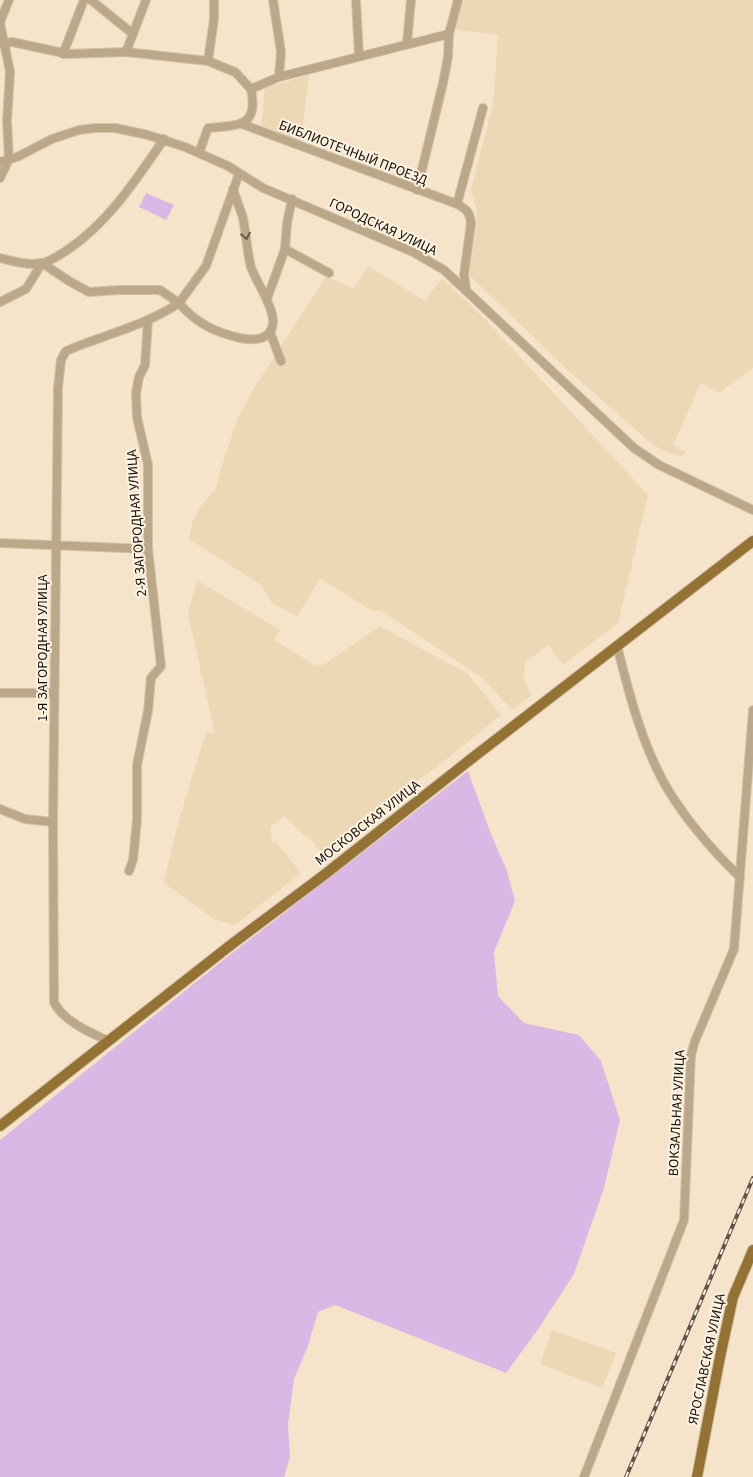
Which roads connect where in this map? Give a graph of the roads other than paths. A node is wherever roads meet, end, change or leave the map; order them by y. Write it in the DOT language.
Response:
graph roads {
  1 [pos="9,0"];
  2 [pos="84,0"];
  3 [pos="91,0"];
  4 [pos="146,0"];
  5 [pos="214,0"];
  6 [pos="273,0"];
  7 [pos="356,0"];
  8 [pos="411,0"];
  9 [pos="458,0"];
  10 [pos="0,23"];
  11 [pos="133,34"];
  12 [pos="449,34"];
  13 [pos="1,42"];
  14 [pos="407,43"];
  15 [pos="126,52"];
  16 [pos="63,54"];
  17 [pos="359,56"];
  18 [pos="208,61"];
  19 [pos="279,77"];
  20 [pos="251,89"];
  21 [pos="483,108"];
  22 [pos="242,124"];
  23 [pos="164,139"];
  24 [pos="199,153"];
  25 [pos="8,159"];
  26 [pos="0,162"];
  27 [pos="239,174"];
  28 [pos="0,178"];
  29 [pos="233,189"];
  30 [pos="417,190"];
  31 [pos="292,199"];
  32 [pos="457,204"];
  33 [pos="285,249"];
  34 [pos="0,258"];
  35 [pos="42,263"];
  36 [pos="329,273"];
  37 [pos="466,289"];
  38 [pos="267,299"];
  39 [pos="0,302"];
  40 [pos="179,303"];
  41 [pos="148,320"];
  42 [pos="270,332"];
  43 [pos="281,361"];
  44 [pos="753,510"];
  45 [pos="753,541"];
  46 [pos="0,543"];
  47 [pos="56,546"];
  48 [pos="148,549"];
  49 [pos="617,646"];
  50 [pos="0,693"];
  51 [pos="54,693"];
  52 [pos="753,710"];
  53 [pos="0,809"];
  54 [pos="53,822"];
  55 [pos="129,871"];
  56 [pos="740,877"];
  57 [pos="109,1041"];
  58 [pos="0,1126"];
  59 [pos="753,1250"];
  60 [pos="584,1477"];
  61 [pos="697,1477"];
  1 -- 10 [label="street"];
  2 -- 16 [label="street"];
  3 -- 11 [label="street"];
  4 -- 11 [label="street"];
  5 -- 18 [label="street"];
  6 -- 19 [label="street"];
  7 -- 17 [label="street"];
  8 -- 14 [label="street"];
  9 -- 12 [label="street"];
  10 -- 13 [label="street"];
  11 -- 15 [label="street"];
  12 -- 14 [label="street"];
  12 -- 30 [label="street"];
  13 -- 16 [label="street"];
  13 -- 25 [label="street"];
  14 -- 17 [label="street"];
  15 -- 16 [label="street"];
  15 -- 18 [label="street"];
  17 -- 19 [label="street"];
  18 -- 20 [label="street"];
  19 -- 20 [label="street"];
  20 -- 22 [label="street"];
  21 -- 32 [label="street"];
  22 -- 24 [label="street"];
  22 -- 30 [label="street, БИБЛИОТЕЧНЫЙ ПРОЕЗД"];
  23 -- 24 [label="street, ГОРОДСКАЯ УЛИЦА"];
  23 -- 25 [label="street, ГОРОДСКАЯ УЛИЦА"];
  23 -- 35 [label="street"];
  24 -- 27 [label="street, ГОРОДСКАЯ УЛИЦА"];
  25 -- 26 [label="street, ГОРОДСКАЯ УЛИЦА"];
  25 -- 28 [label="street"];
  27 -- 29 [label="street"];
  27 -- 31 [label="street, ГОРОДСКАЯ УЛИЦА"];
  29 -- 38 [label="street, one-way"];
  29 -- 40 [label="street"];
  30 -- 32 [label="street, БИБЛИОТЕЧНЫЙ ПРОЕЗД"];
  31 -- 33 [label="street"];
  31 -- 37 [label="street, ГОРОДСКАЯ УЛИЦА"];
  32 -- 37 [label="street"];
  33 -- 36 [label="street"];
  33 -- 38 [label="street"];
  34 -- 35 [label="street"];
  35 -- 39 [label="street"];
  35 -- 40 [label="street"];
  37 -- 44 [label="street, ГОРОДСКАЯ УЛИЦА"];
  38 -- 42 [label="street"];
  40 -- 41 [label="street, 1-Я ЗАГОРОДНАЯ УЛИЦА"];
  40 -- 42 [label="street"];
  41 -- 47 [label="street, 1-Я ЗАГОРОДНАЯ УЛИЦА"];
  41 -- 48 [label="street, 2-Я ЗАГОРОДНАЯ УЛИЦА"];
  42 -- 43 [label="street"];
  45 -- 49 [label="main road, МОСКОВСКАЯ УЛИЦА"];
  46 -- 47 [label="street"];
  47 -- 48 [label="street"];
  47 -- 51 [label="street, 1-Я ЗАГОРОДНАЯ УЛИЦА"];
  48 -- 55 [label="street, 2-Я ЗАГОРОДНАЯ УЛИЦА"];
  49 -- 56 [label="street"];
  49 -- 57 [label="main road, МОСКОВСКАЯ УЛИЦА"];
  50 -- 51 [label="street"];
  51 -- 54 [label="street, 1-Я ЗАГОРОДНАЯ УЛИЦА"];
  52 -- 56 [label="street, ВОКЗАЛЬНАЯ УЛИЦА"];
  53 -- 54 [label="street"];
  54 -- 57 [label="street, 1-Я ЗАГОРОДНАЯ УЛИЦА"];
  56 -- 60 [label="street, ВОКЗАЛЬНАЯ УЛИЦА"];
  57 -- 58 [label="main road, МОСКОВСКАЯ УЛИЦА"];
  59 -- 61 [label="main road, ЯРОСЛАВСКАЯ УЛИЦА"];
}
